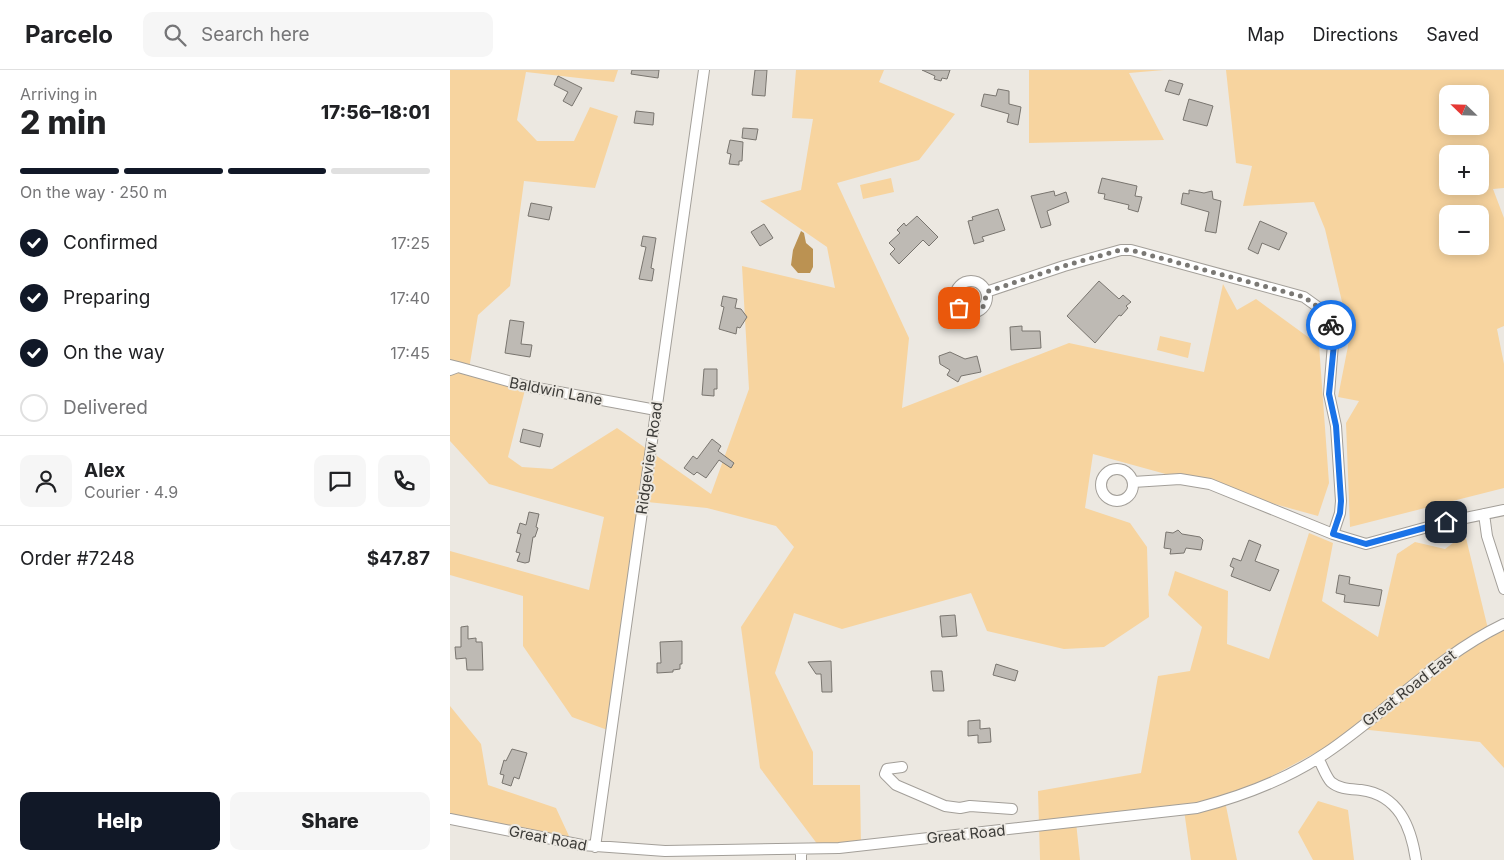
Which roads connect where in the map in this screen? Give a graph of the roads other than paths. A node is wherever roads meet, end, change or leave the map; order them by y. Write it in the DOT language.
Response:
graph roads {
  1 [pos="704,70"];
  2 [pos="986,292"];
  3 [pos="452,368"];
  4 [pos="656,410"];
  5 [pos="1133,482"];
  6 [pos="1504,510"];
  7 [pos="1484,514"];
  8 [pos="1333,534"];
  9 [pos="1504,589"];
  10 [pos="1504,624"];
  11 [pos="1318,758"];
  12 [pos="902,767"];
  13 [pos="1012,809"];
  14 [pos="450,819"];
  15 [pos="595,846"];
  16 [pos="801,848"];
  17 [pos="707,855"];
  18 [pos="801,860"];
  19 [pos="1416,860"];
  1 -- 4 [label="street, Ridgeview Road"];
  2 -- 8 [label="street"];
  3 -- 4 [label="street, Baldwin Lane"];
  4 -- 15 [label="street, Ridgeview Road"];
  5 -- 8 [label="street"];
  6 -- 7 [label="street"];
  7 -- 8 [label="street"];
  7 -- 9 [label="street"];
  10 -- 11 [label="street, Great Road East"];
  11 -- 16 [label="street, Great Road"];
  11 -- 19 [label="street"];
  12 -- 13 [label="street"];
  14 -- 15 [label="street, Great Road"];
  15 -- 17 [label="street, Great Road"];
  16 -- 17 [label="street, Great Road"];
  16 -- 18 [label="street"];
}
